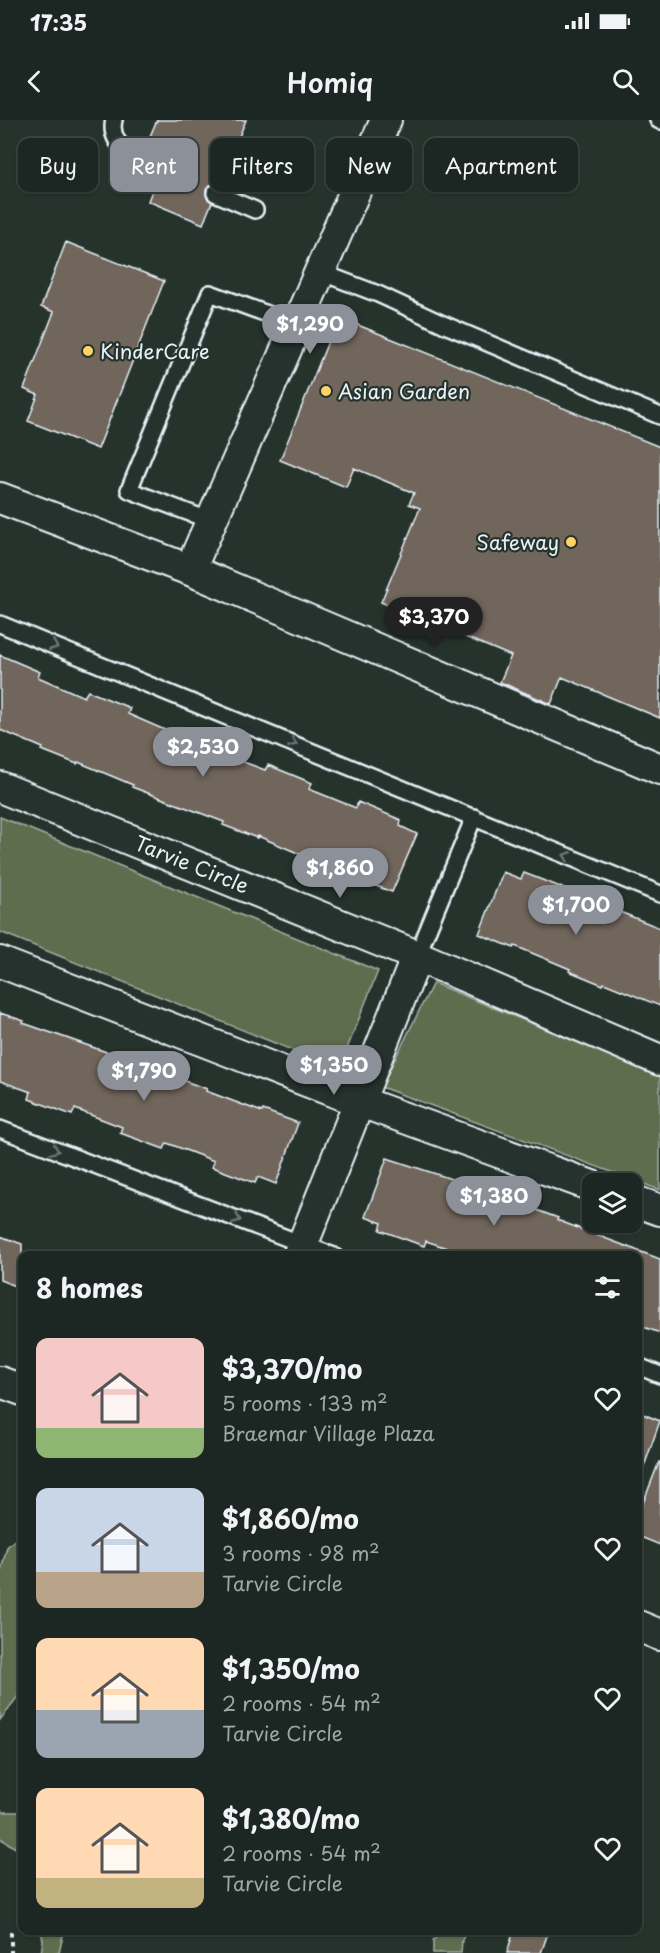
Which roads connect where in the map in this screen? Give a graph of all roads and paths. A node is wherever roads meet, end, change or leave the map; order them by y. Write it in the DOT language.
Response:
graph roads {
  1 [pos="114,120"];
  2 [pos="386,120"];
  3 [pos="116,138"];
  4 [pos="215,193"];
  5 [pos="255,210"];
  6 [pos="320,272"];
  7 [pos="297,325"];
  8 [pos="660,416"];
  9 [pos="0,498"];
  10 [pos="211,521"];
  11 [pos="190,570"];
  12 [pos="0,624"];
  13 [pos="660,769"];
  14 [pos="0,787"];
  15 [pos="474,817"];
  16 [pos="660,894"];
  17 [pos="417,956"];
  18 [pos="0,962"];
  19 [pos="660,1060"];
  20 [pos="358,1101"];
  21 [pos="0,1129"];
  22 [pos="582,1182"];
  23 [pos="642,1204"];
  24 [pos="660,1210"];
  25 [pos="301,1250"];
  26 [pos="642,1368"];
  27 [pos="660,1375"];
  28 [pos="0,1382"];
  29 [pos="18,1389"];
  30 [pos="642,1628"];
  31 [pos="660,1635"];
  32 [pos="10,1932"];
  33 [pos="11,1953"];
  1 -- 3 [label="lane"];
  2 -- 6 [label="street"];
  4 -- 5 [label="lane"];
  6 -- 7 [label="street"];
  6 -- 8 [label="lane"];
  7 -- 10 [label="street"];
  7 -- 10 [label="lane"];
  9 -- 11 [label="street"];
  10 -- 11 [label="street"];
  11 -- 13 [label="street"];
  12 -- 15 [label="lane, one-way"];
  14 -- 17 [label="street, Tarvie Circle"];
  16 -- 15 [label="lane, one-way"];
  15 -- 17 [label="lane"];
  17 -- 19 [label="street, Tarvie Circle"];
  17 -- 20 [label="street"];
  18 -- 20 [label="street"];
  20 -- 22 [label="street"];
  20 -- 25 [label="street"];
  21 -- 25 [label="lane, one-way"];
  23 -- 24 [label="street"];
  26 -- 27 [label="lane"];
  28 -- 29 [label="street"];
  30 -- 31 [label="street"];
  32 -- 33 [label="path"];
}
